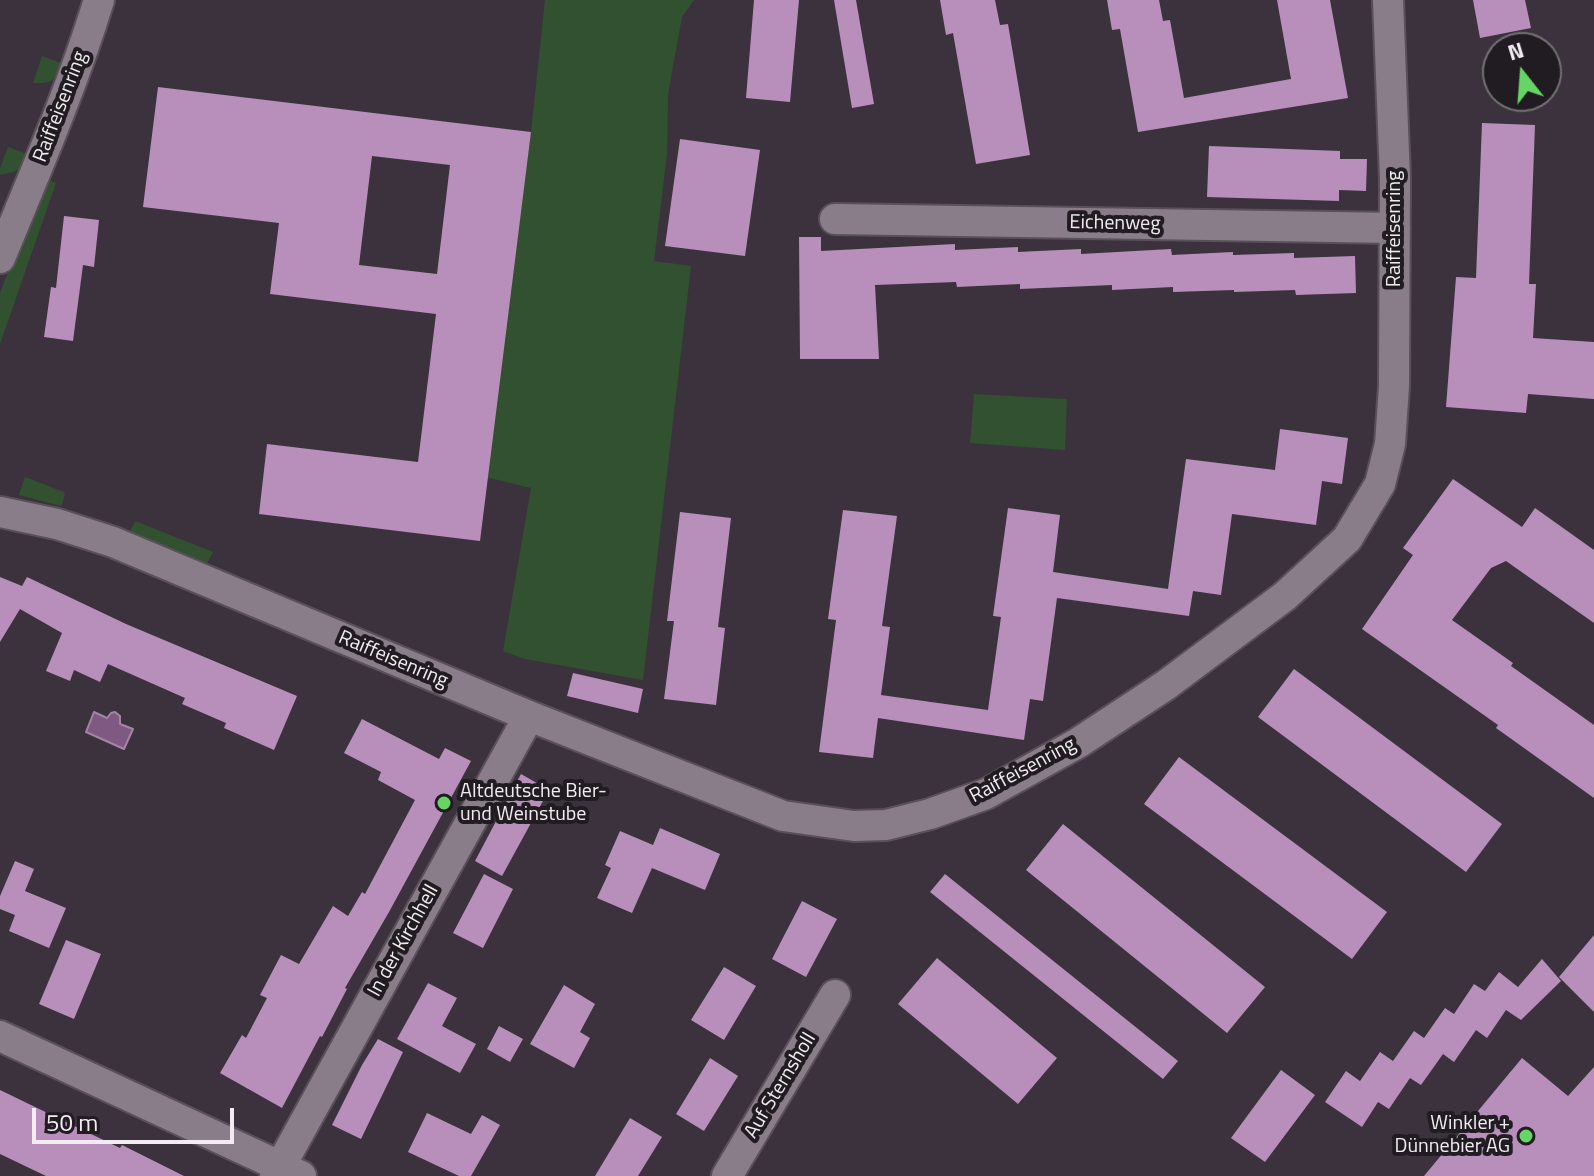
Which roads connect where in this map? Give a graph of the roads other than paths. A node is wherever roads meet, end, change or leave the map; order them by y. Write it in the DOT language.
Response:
graph roads {
  1 [pos="99,0"];
  2 [pos="1388,0"];
  3 [pos="835,219"];
  4 [pos="1395,228"];
  5 [pos="0,258"];
  6 [pos="2,512"];
  7 [pos="529,716"];
  8 [pos="835,995"];
  9 [pos="0,1036"];
  10 [pos="285,1173"];
  11 [pos="727,1176"];
  1 -- 5 [label="street, Raiffeisenring"];
  2 -- 4 [label="street, Raiffeisenring"];
  3 -- 4 [label="street, Eichenweg"];
  4 -- 7 [label="street, Raiffeisenring"];
  6 -- 7 [label="street, Raiffeisenring"];
  7 -- 10 [label="street, In der Kirchhell"];
  8 -- 11 [label="street, Auf Sternsholl"];
  9 -- 10 [label="street"];
}
